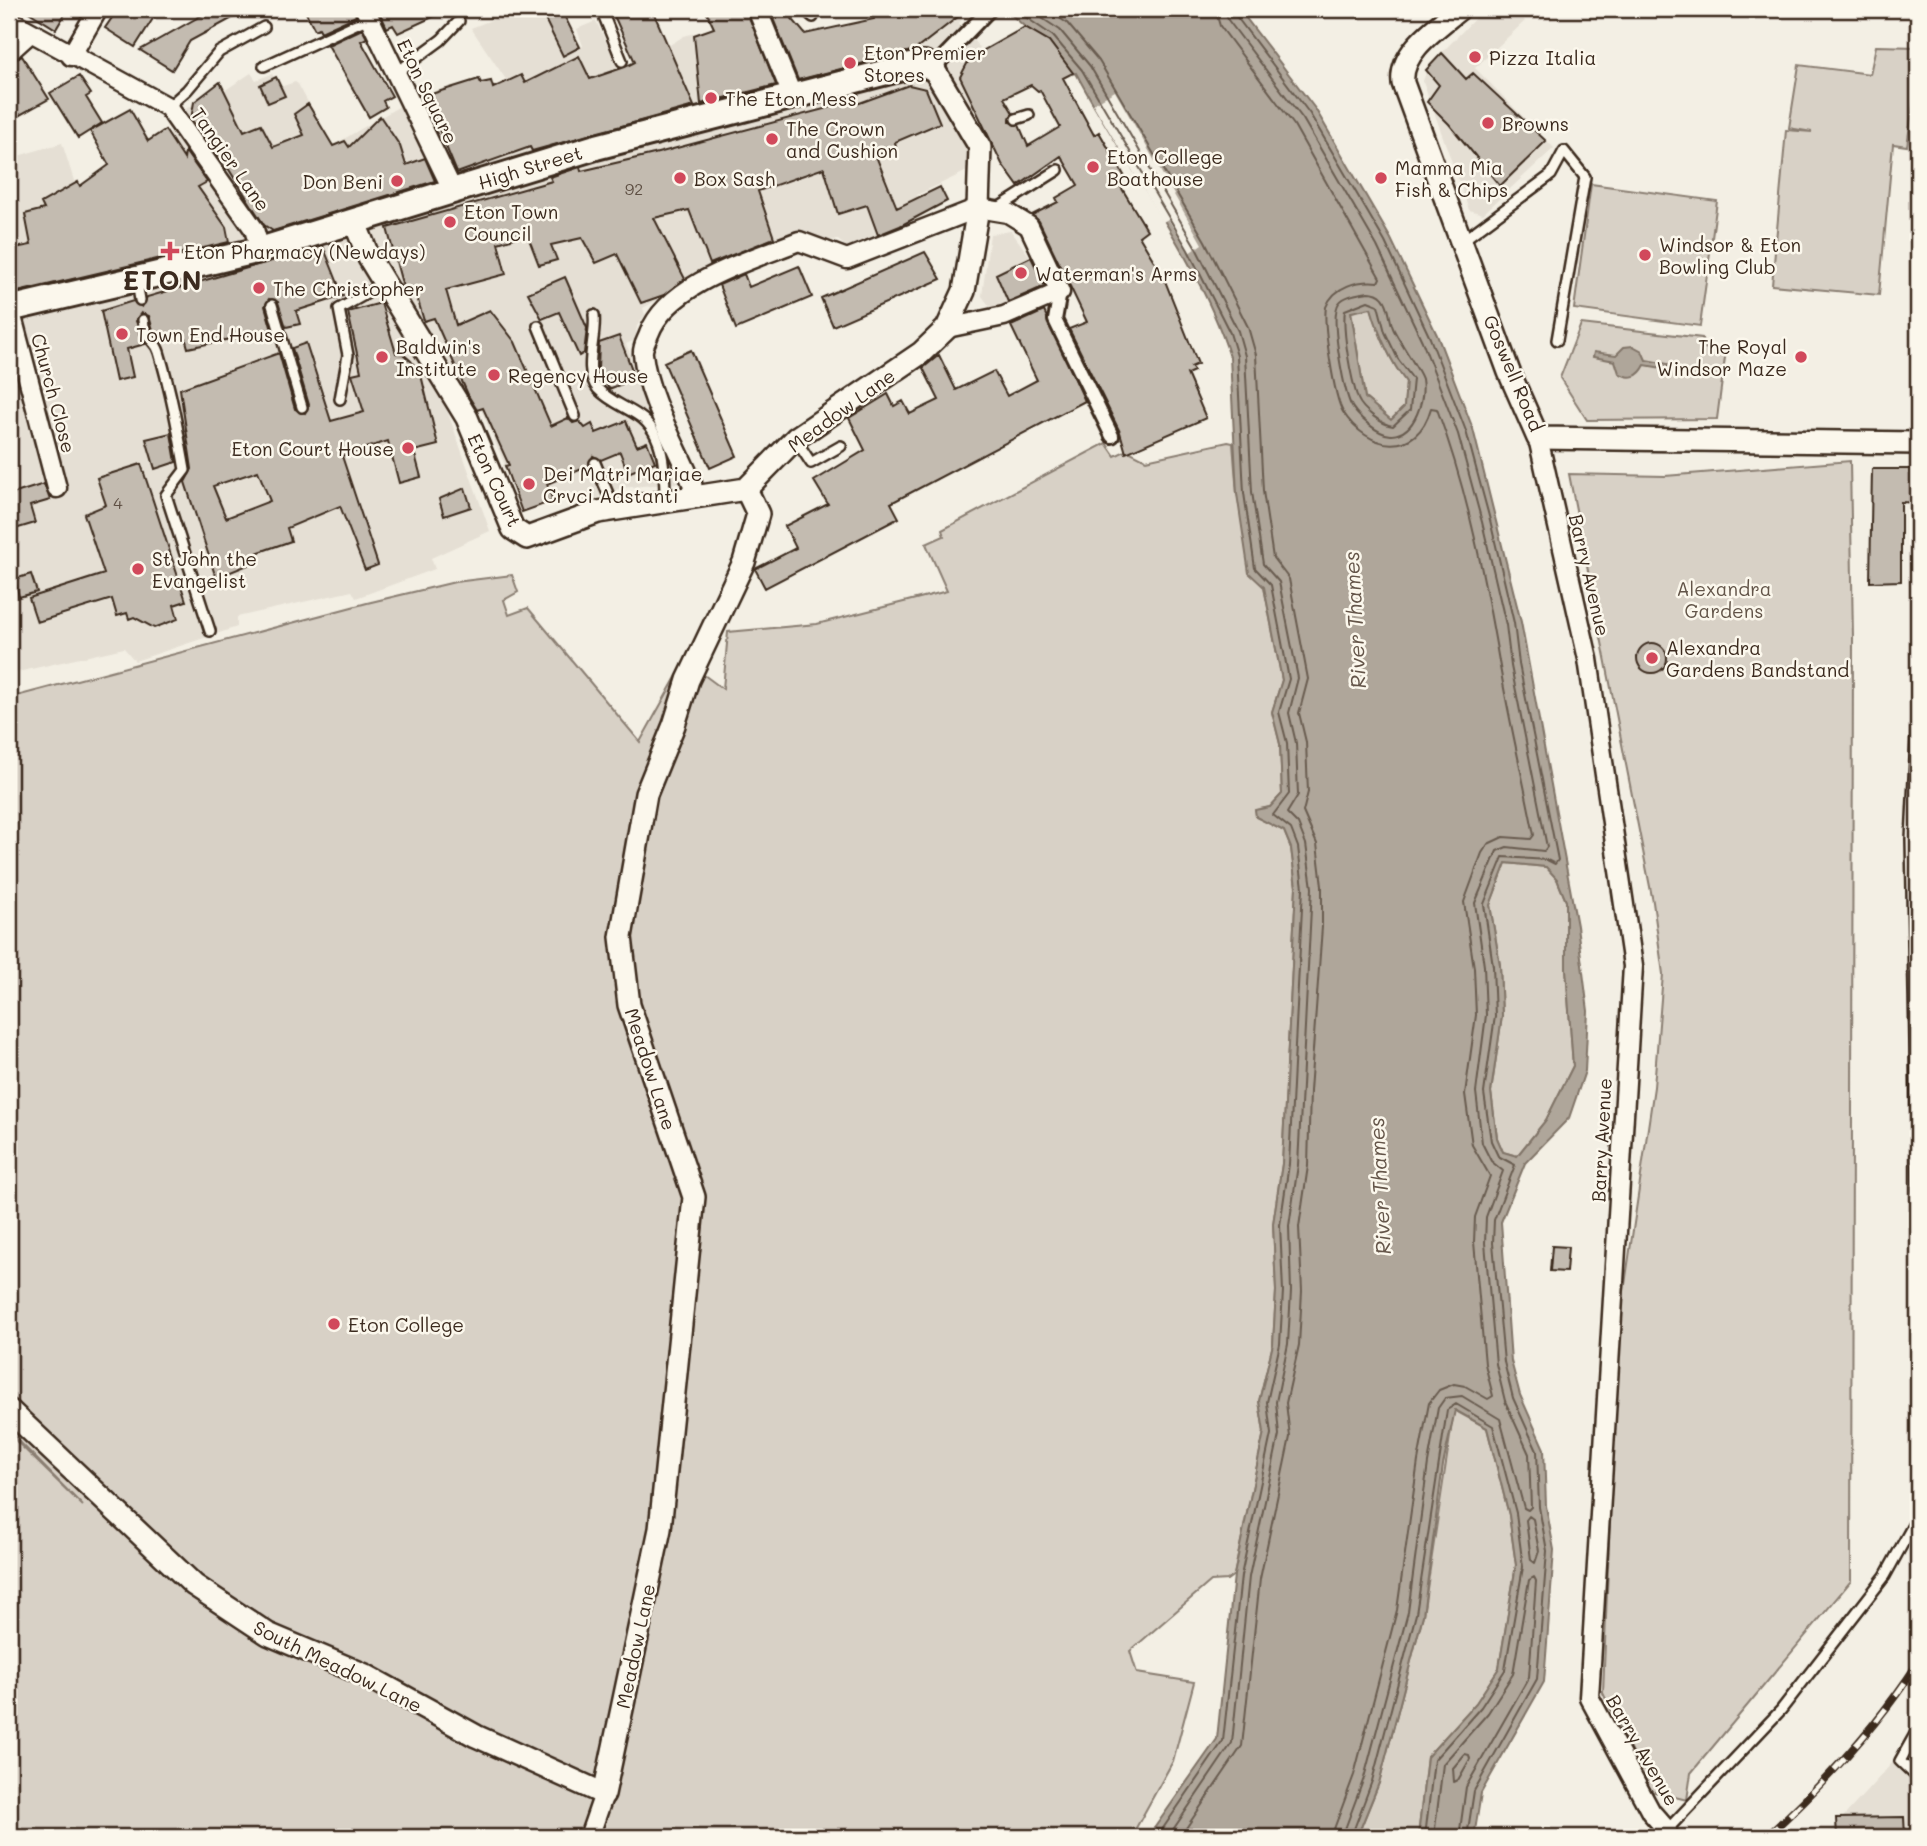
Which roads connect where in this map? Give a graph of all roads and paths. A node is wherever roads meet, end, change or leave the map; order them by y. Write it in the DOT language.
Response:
graph roads {
  1 [pos="98,9"];
  2 [pos="601,9"];
  3 [pos="758,9"];
  4 [pos="804,9"];
  5 [pos="990,9"];
  6 [pos="1459,9"];
  7 [pos="367,13"];
  8 [pos="813,17"];
  9 [pos="9,20"];
  10 [pos="460,21"];
  11 [pos="264,27"];
  12 [pos="29,34"];
  13 [pos="9,52"];
  14 [pos="71,56"];
  15 [pos="622,61"];
  16 [pos="264,66"];
  17 [pos="933,68"];
  18 [pos="397,73"];
  19 [pos="792,95"];
  20 [pos="168,107"];
  21 [pos="1029,115"];
  22 [pos="1016,119"];
  23 [pos="1058,170"];
  24 [pos="453,191"];
  25 [pos="986,209"];
  26 [pos="355,222"];
  27 [pos="1462,241"];
  28 [pos="254,256"];
  29 [pos="384,284"];
  30 [pos="1060,292"];
  31 [pos="272,305"];
  32 [pos="9,309"];
  33 [pos="594,315"];
  34 [pos="143,320"];
  35 [pos="538,326"];
  36 [pos="947,328"];
  37 [pos="1557,340"];
  38 [pos="340,399"];
  39 [pos="302,407"];
  40 [pos="575,416"];
  41 [pos="1112,436"];
  42 [pos="796,438"];
  43 [pos="1538,438"];
  44 [pos="1918,443"];
  45 [pos="841,446"];
  46 [pos="595,463"];
  47 [pos="57,488"];
  48 [pos="746,489"];
  49 [pos="694,497"];
  50 [pos="665,501"];
  51 [pos="615,509"];
  52 [pos="210,631"];
  53 [pos="1918,698"];
  54 [pos="1918,1191"];
  55 [pos="9,1410"];
  56 [pos="1918,1516"];
  57 [pos="1918,1729"];
  58 [pos="1918,1778"];
  59 [pos="604,1794"];
  60 [pos="1667,1830"];
  61 [pos="589,1837"];
  1 -- 14 [label="street"];
  2 -- 15 [label="lane"];
  3 -- 19 [label="street"];
  4 -- 8 [label="lane"];
  5 -- 17 [label="street"];
  6 -- 27 [label="street, Goswell Road"];
  7 -- 16 [label="lane"];
  7 -- 18 [label="street, Eton Square"];
  9 -- 12 [label="street, Tangier Lane"];
  10 -- 18 [label="lane"];
  11 -- 20 [label="lane"];
  12 -- 13 [label="street"];
  12 -- 14 [label="street, Tangier Lane"];
  14 -- 20 [label="street, Tangier Lane"];
  17 -- 19 [label="main road, High Street"];
  17 -- 25 [label="street, Meadow Lane"];
  18 -- 24 [label="street, Eton Square"];
  19 -- 24 [label="main road, High Street"];
  20 -- 28 [label="street, Tangier Lane"];
  21 -- 22 [label="lane"];
  23 -- 25 [label="lane"];
  24 -- 26 [label="main road, High Street"];
  25 -- 30 [label="street"];
  25 -- 36 [label="street, Meadow Lane"];
  25 -- 49 [label="street"];
  26 -- 28 [label="main road, High Street"];
  26 -- 29 [label="street, Eton Court"];
  27 -- 37 [label="lane"];
  27 -- 43 [label="street, Goswell Road"];
  28 -- 32 [label="main road, High Street"];
  29 -- 38 [label="lane"];
  29 -- 51 [label="street, Eton Court"];
  30 -- 36 [label="street"];
  30 -- 41 [label="street"];
  31 -- 39 [label="lane"];
  32 -- 47 [label="street, Church Close"];
  33 -- 50 [label="lane"];
  34 -- 52 [label="lane"];
  35 -- 40 [label="lane"];
  36 -- 42 [label="street, Meadow Lane"];
  42 -- 45 [label="lane"];
  42 -- 48 [label="street, Meadow Lane"];
  43 -- 44 [label="street, Goswell Road"];
  43 -- 60 [label="street, Barry Avenue"];
  46 -- 51 [label="lane"];
  48 -- 49 [label="street, Eton Court"];
  48 -- 59 [label="street, Meadow Lane"];
  49 -- 50 [label="street, Eton Court"];
  50 -- 51 [label="street, Eton Court"];
  53 -- 54 [label="lane"];
  55 -- 59 [label="street, South Meadow Lane"];
  56 -- 60 [label="lane"];
  57 -- 58 [label="lane"];
  59 -- 61 [label="street, Meadow Lane"];
}
